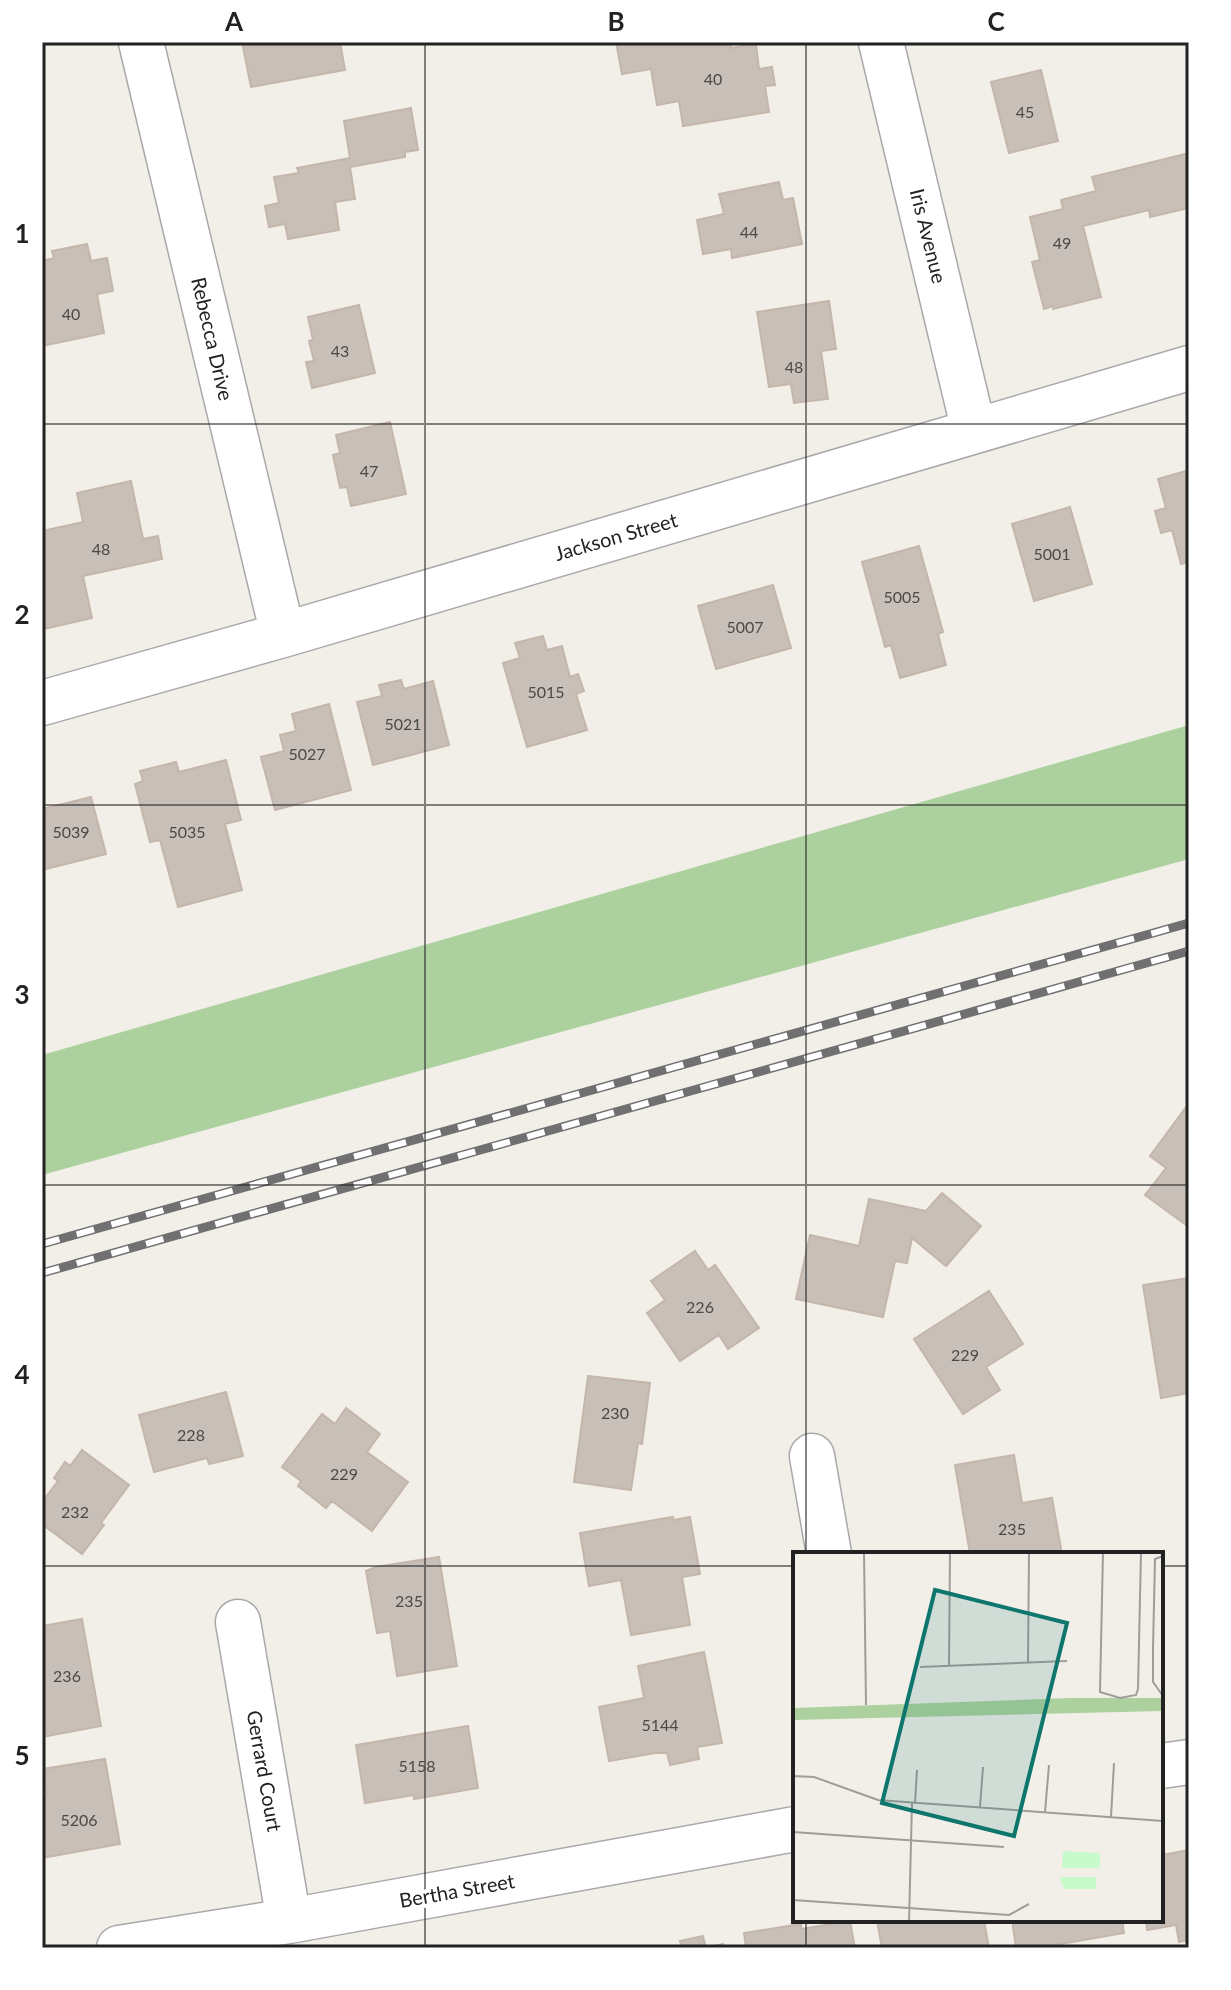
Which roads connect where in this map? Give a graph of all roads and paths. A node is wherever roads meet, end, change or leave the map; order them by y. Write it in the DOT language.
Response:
graph roads {
  1 [pos="141,42"];
  2 [pos="881,42"];
  3 [pos="1189,368"];
  4 [pos="974,431"];
  5 [pos="283,635"];
  6 [pos="42,703"];
  7 [pos="812,1456"];
  8 [pos="829,1552"];
  9 [pos="238,1622"];
  10 [pos="1189,1762"];
  11 [pos="1163,1766"];
  12 [pos="793,1829"];
  13 [pos="271,1932"];
  14 [pos="119,1948"];
  1 -- 5 [label="street, Rebecca Drive"];
  2 -- 4 [label="street, Iris Avenue"];
  3 -- 4 [label="street, Jackson Street"];
  4 -- 5 [label="street, Jackson Street"];
  5 -- 6 [label="street, Jackson Street"];
  7 -- 8 [label="street"];
  9 -- 13 [label="street, Gerrard Court"];
  10 -- 11 [label="street"];
  12 -- 13 [label="street, Bertha Street"];
  13 -- 14 [label="street, Bertha Street"];
}
